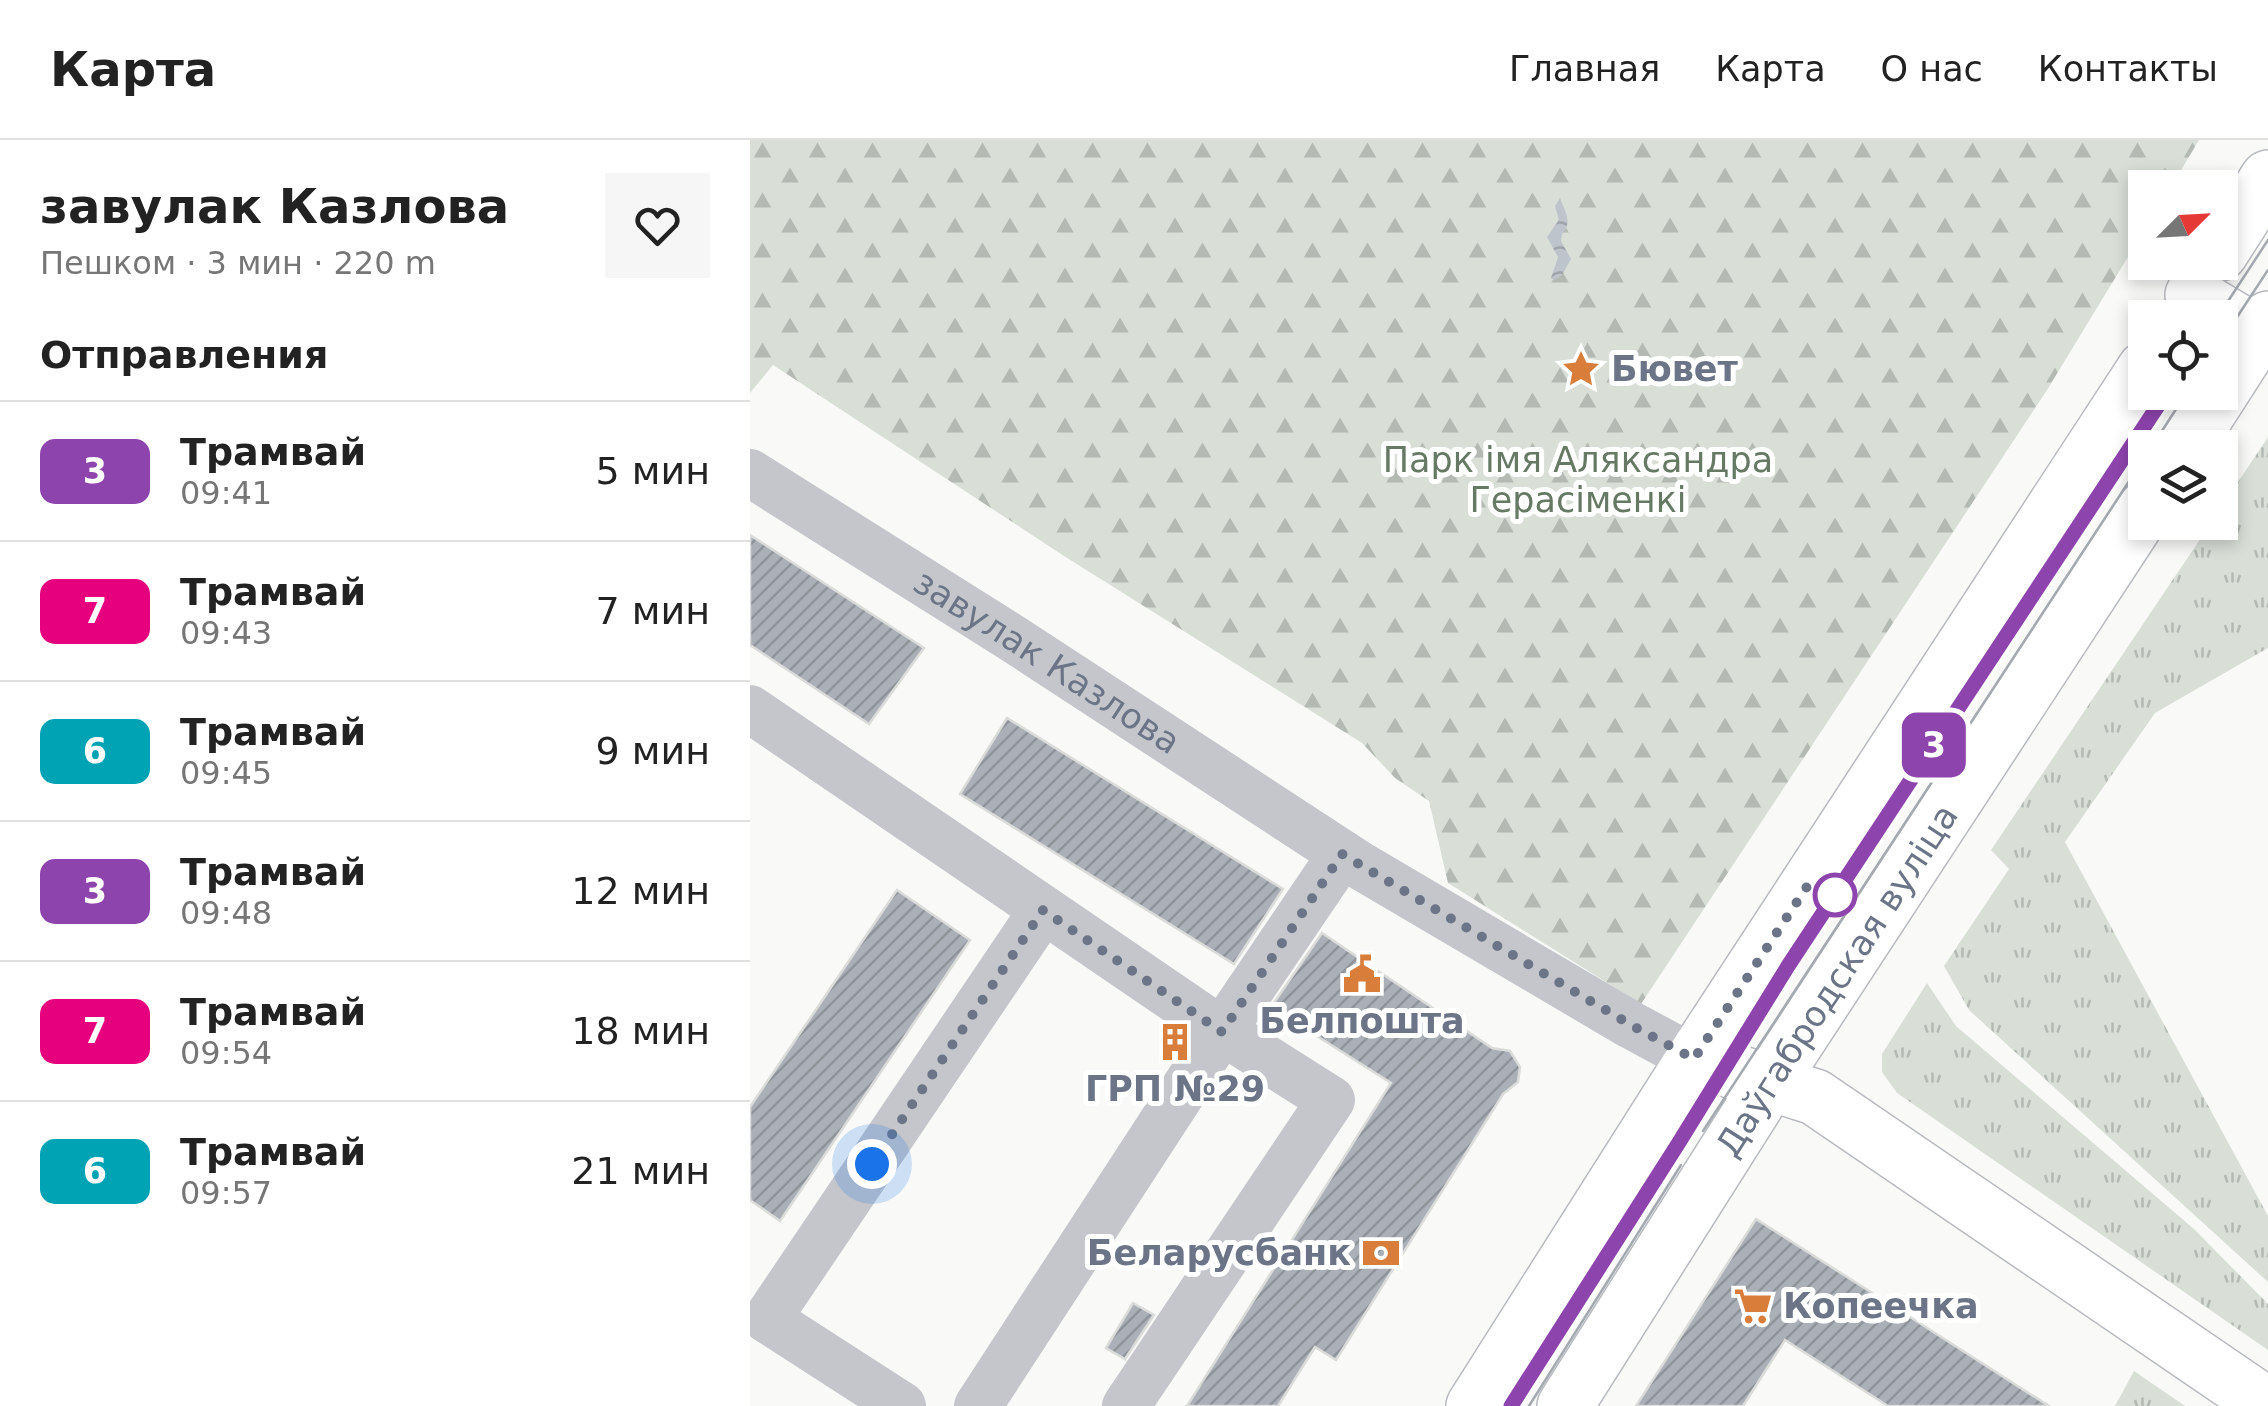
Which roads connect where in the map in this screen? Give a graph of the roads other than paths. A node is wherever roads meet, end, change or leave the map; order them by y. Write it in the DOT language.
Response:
graph roads {
  1 [pos="2268,178"];
  2 [pos="2202,282"];
  3 [pos="2265,331"];
  4 [pos="2128,396"];
  5 [pos="2197,430"];
  6 [pos="750,473"];
  7 [pos="2128,535"];
  8 [pos="750,710"];
  9 [pos="1342,854"];
  10 [pos="1043,910"];
  11 [pos="1222,1032"];
  12 [pos="1694,1059"];
  13 [pos="1770,1082"];
  14 [pos="758,1314"];
  15 [pos="902,1406"];
  16 [pos="978,1406"];
  17 [pos="1126,1406"];
  18 [pos="1474,1406"];
  19 [pos="1565,1406"];
  20 [pos="2268,1406"];
  1 -- 2 [label="main road"];
  2 -- 3 [label="main road"];
  3 -- 5 [label="main road"];
  4 -- 12 [label="main road"];
  6 -- 9 [label="street, завулак Казлова"];
  7 -- 13 [label="main road, Даўгабродская вуліца"];
  8 -- 10 [label="street"];
  9 -- 11 [label="street"];
  9 -- 12 [label="street, завулак Казлова"];
  10 -- 11 [label="street"];
  10 -- 14 [label="street"];
  11 -- 16 [label="street"];
  11 -- 17 [label="street"];
  12 -- 13 [label="main road, завулак Казлова"];
  12 -- 18 [label="main road"];
  13 -- 19 [label="main road, Даўгабродская вуліца"];
  13 -- 20 [label="main road, завулак Казлова"];
  14 -- 15 [label="street"];
}
